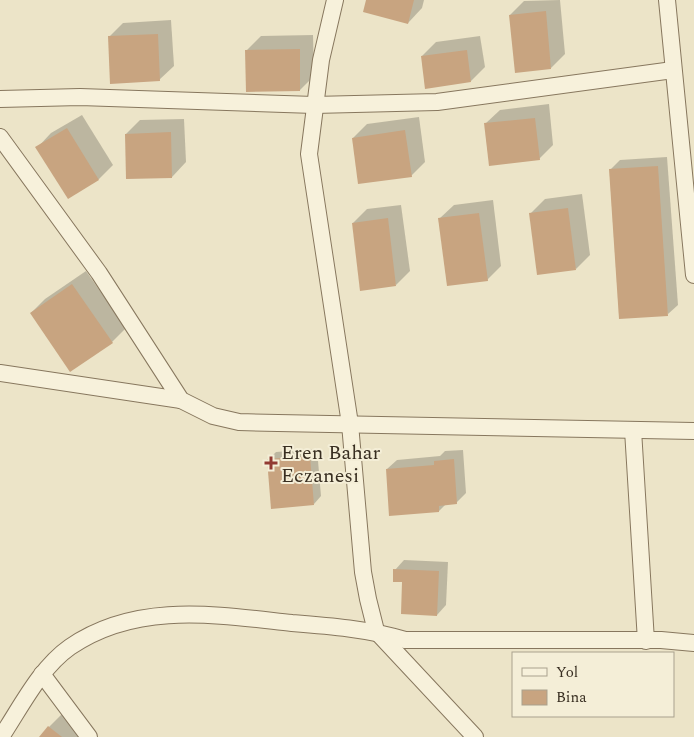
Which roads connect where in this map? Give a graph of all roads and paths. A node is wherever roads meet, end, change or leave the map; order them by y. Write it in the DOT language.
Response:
graph roads {
  1 [pos="335,0"];
  2 [pos="667,0"];
  3 [pos="673,70"];
  4 [pos="0,99"];
  5 [pos="314,106"];
  6 [pos="0,137"];
  7 [pos="694,275"];
  8 [pos="0,373"];
  9 [pos="181,400"];
  10 [pos="350,424"];
  11 [pos="633,430"];
  12 [pos="694,431"];
  13 [pos="376,631"];
  14 [pos="646,641"];
  15 [pos="694,643"];
  16 [pos="42,674"];
  17 [pos="1,737"];
  18 [pos="89,737"];
  19 [pos="475,737"];
  1 -- 5 [label="street"];
  2 -- 3 [label="street"];
  3 -- 5 [label="street"];
  3 -- 7 [label="street"];
  4 -- 5 [label="street"];
  5 -- 10 [label="street"];
  6 -- 9 [label="street"];
  8 -- 9 [label="street"];
  9 -- 10 [label="street"];
  10 -- 11 [label="street"];
  10 -- 13 [label="street"];
  11 -- 12 [label="street"];
  11 -- 14 [label="street"];
  13 -- 14 [label="street"];
  13 -- 16 [label="street"];
  13 -- 19 [label="street"];
  14 -- 15 [label="street"];
  16 -- 17 [label="street"];
  16 -- 18 [label="street"];
}
